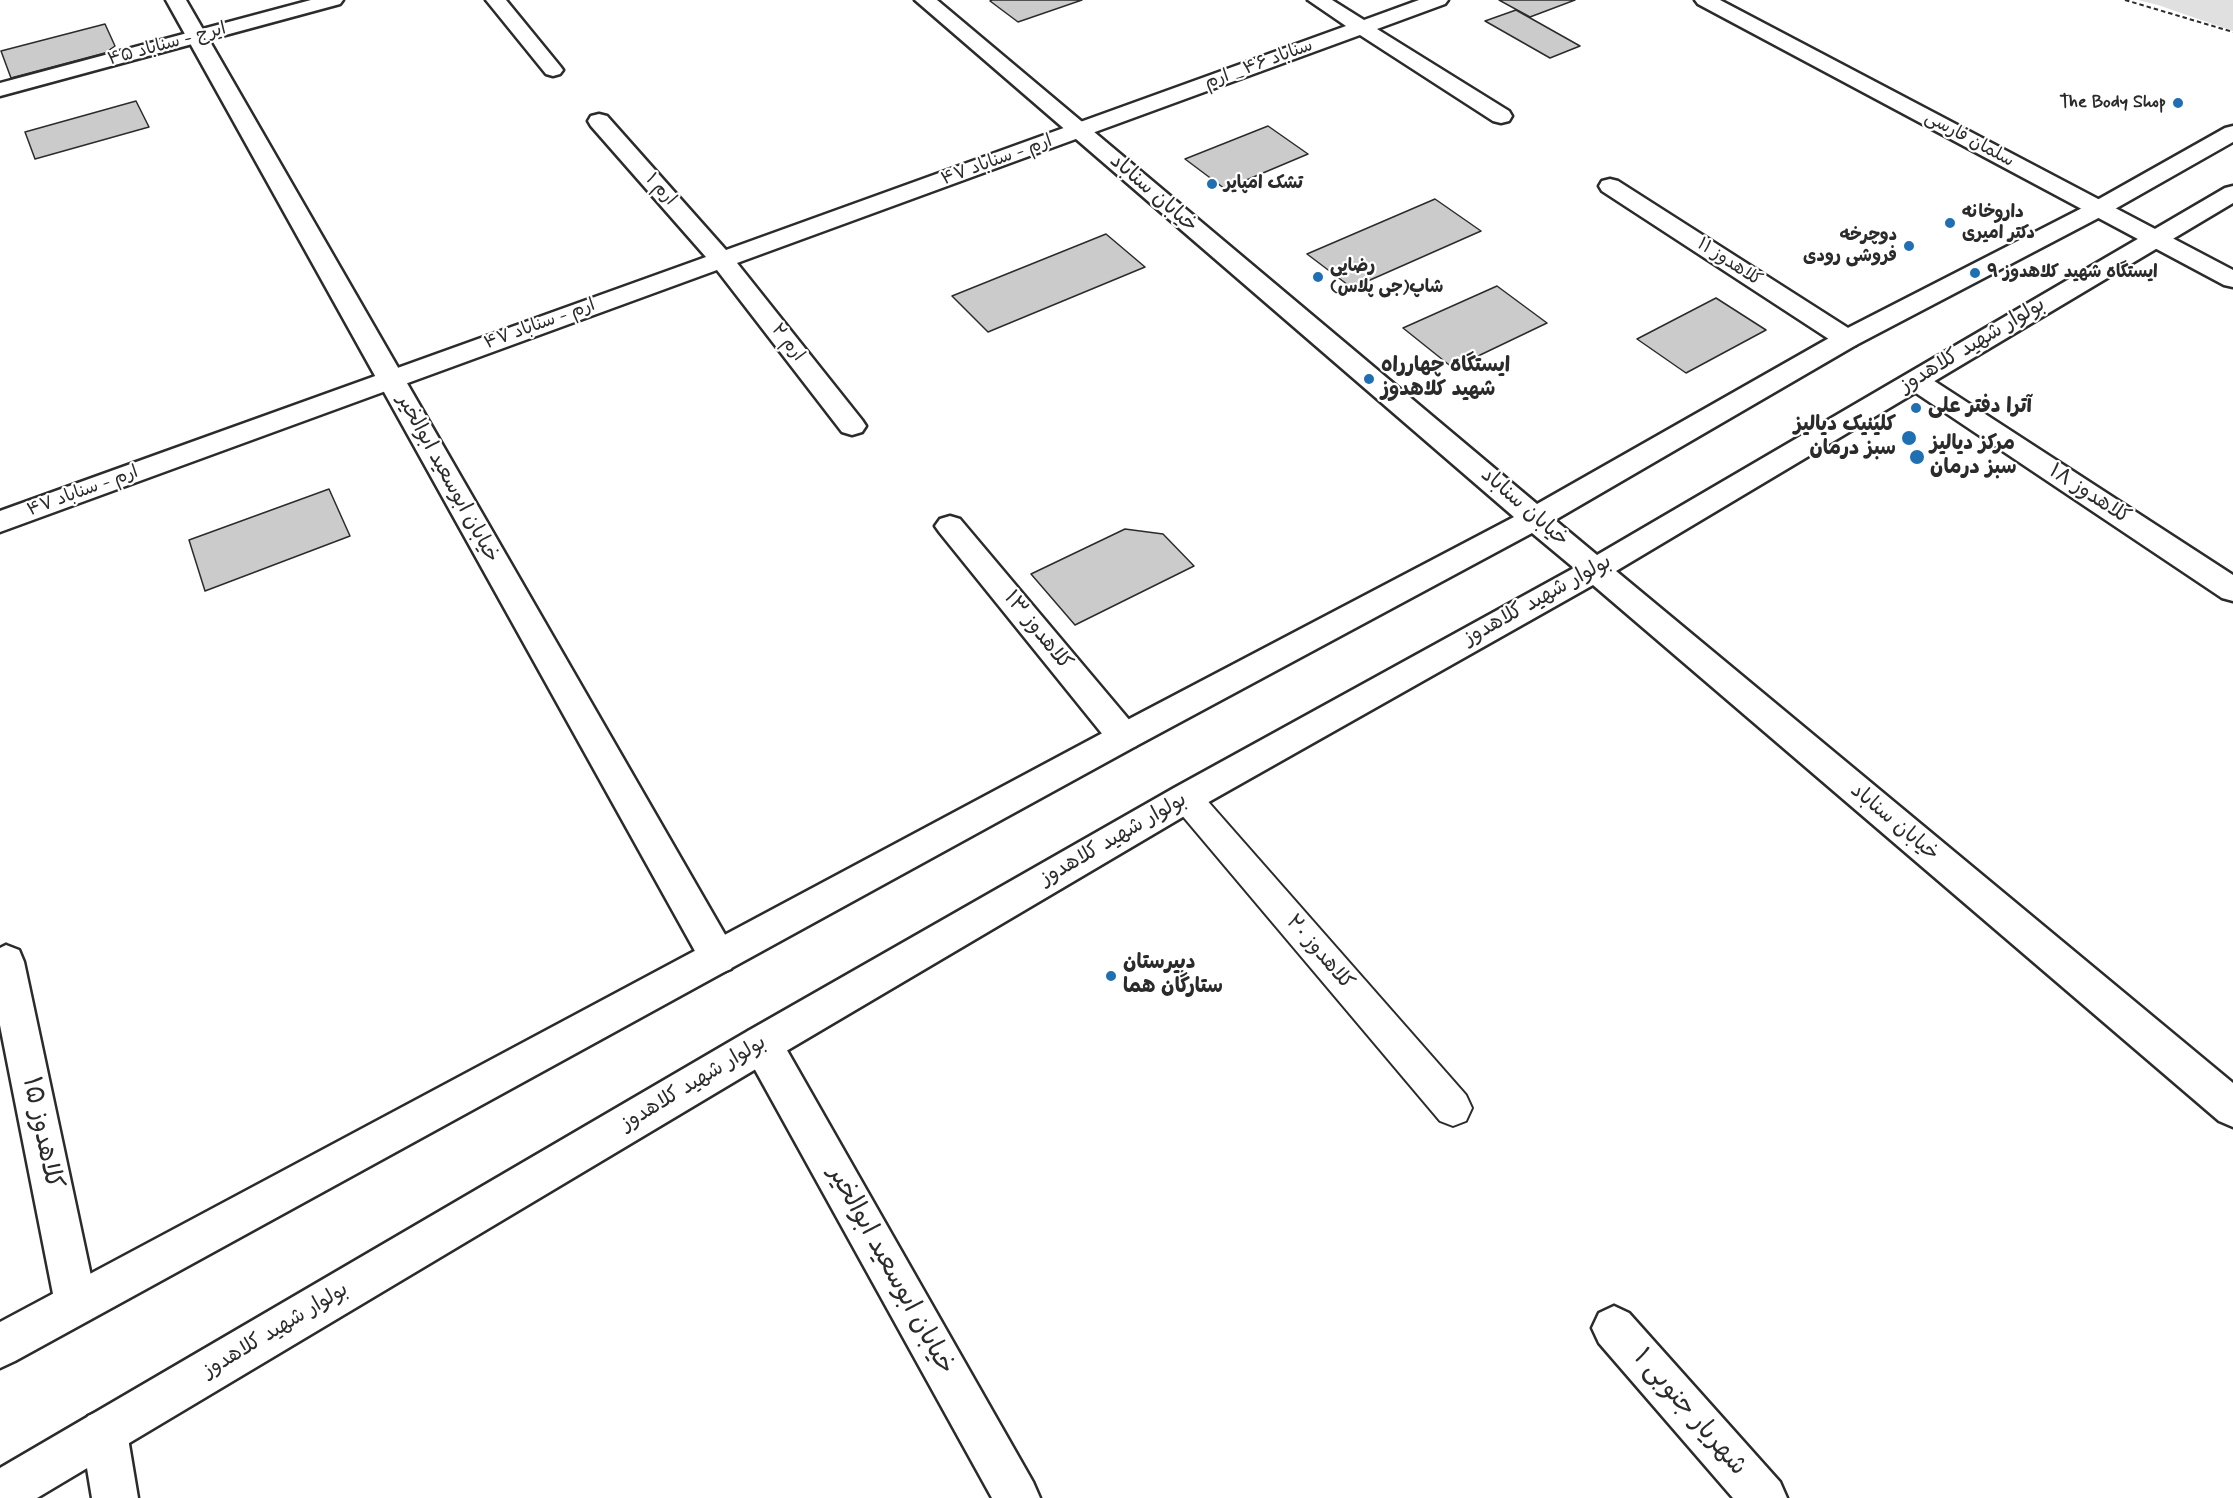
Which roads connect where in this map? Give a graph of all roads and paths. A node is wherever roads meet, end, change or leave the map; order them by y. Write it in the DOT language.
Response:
graph roads {
  1 [pos="176,0"];
  2 [pos="333,0"];
  3 [pos="496,0"];
  4 [pos="925,0"];
  5 [pos="1318,0"];
  6 [pos="1438,0"];
  7 [pos="1705,0"];
  8 [pos="2125,0"];
  9 [pos="1361,28"];
  10 [pos="2233,32"];
  11 [pos="197,37"];
  12 [pos="554,70"];
  13 [pos="0,90"];
  14 [pos="1501,116"];
  15 [pos="598,121"];
  16 [pos="1081,131"];
  17 [pos="2233,133"];
  18 [pos="1610,186"];
  19 [pos="2233,193"];
  20 [pos="2098,209"];
  21 [pos="2154,238"];
  22 [pos="722,259"];
  23 [pos="2233,280"];
  24 [pos="1847,339"];
  25 [pos="391,380"];
  26 [pos="1916,381"];
  27 [pos="852,426"];
  28 [pos="1536,518"];
  29 [pos="0,522"];
  30 [pos="950,526"];
  31 [pos="1594,570"];
  32 [pos="2233,590"];
  33 [pos="1124,737"];
  34 [pos="1186,798"];
  35 [pos="718,957"];
  36 [pos="6,962"];
  37 [pos="762,1044"];
  38 [pos="1453,1108"];
  39 [pos="2233,1108"];
  40 [pos="76,1304"];
  41 [pos="1614,1328"];
  42 [pos="0,1347"];
  43 [pos="104,1432"];
  44 [pos="0,1494"];
  45 [pos="116,1498"];
  46 [pos="1017,1498"];
  47 [pos="1764,1498"];
  1 -- 11 [label="street, خیابان ابوسعید ابوالخیر"];
  2 -- 11 [label="street, ایرج - سناباد ۴۵"];
  3 -- 12 [label="street"];
  4 -- 16 [label="street, خیابان سناباد"];
  5 -- 9 [label="street"];
  6 -- 9 [label="street, سناباد ۴۶_ ارم"];
  7 -- 20 [label="street, سلمان فارسی"];
  8 -- 10 [label="path"];
  9 -- 14 [label="street"];
  9 -- 16 [label="street, سناباد ۴۶_ ارم"];
  11 -- 13 [label="street, ایرج - سناباد ۴۵"];
  11 -- 25 [label="street, خیابان ابوسعید ابوالخیر"];
  15 -- 22 [label="street, ارم ۱"];
  16 -- 22 [label="street, ارم - سناباد ۴۷"];
  16 -- 28 [label="street, خیابان سناباد"];
  17 -- 20 [label="street"];
  18 -- 24 [label="street, کلاهدوز ۱۱"];
  19 -- 21 [label="street, بولوار شهید کلاهدوز"];
  20 -- 21 [label="street, سلمان فارسی"];
  20 -- 24 [label="street"];
  21 -- 23 [label="street, سلمان فارسی"];
  21 -- 26 [label="street, بولوار شهید کلاهدوز"];
  22 -- 25 [label="street, ارم - سناباد ۴۷"];
  22 -- 27 [label="street, ارم ۲"];
  24 -- 28 [label="street"];
  25 -- 29 [label="street, ارم - سناباد ۴۷"];
  25 -- 35 [label="street, خیابان ابوسعید ابوالخیر"];
  26 -- 31 [label="street, بولوار شهید کلاهدوز"];
  26 -- 32 [label="street, کلاهدوز ۱۸"];
  28 -- 31 [label="street, خیابان سناباد"];
  28 -- 33 [label="street"];
  30 -- 33 [label="street, کلاهدوز ۱۳"];
  31 -- 34 [label="street, بولوار شهید کلاهدوز"];
  31 -- 39 [label="street, خیابان سناباد"];
  33 -- 35 [label="street"];
  34 -- 37 [label="street, بولوار شهید کلاهدوز"];
  34 -- 38 [label="lane, کلاهدوز ۲۰"];
  35 -- 40 [label="street"];
  36 -- 40 [label="street, کلاهدوز ۱۵"];
  37 -- 43 [label="street, بولوار شهید کلاهدوز"];
  37 -- 46 [label="street, خیابان ابوسعید ابوالخیر"];
  40 -- 42 [label="street"];
  41 -- 47 [label="street, شهریار جنوبی ۱"];
  43 -- 44 [label="street, بولوار شهید کلاهدوز"];
  43 -- 45 [label="street"];
}
